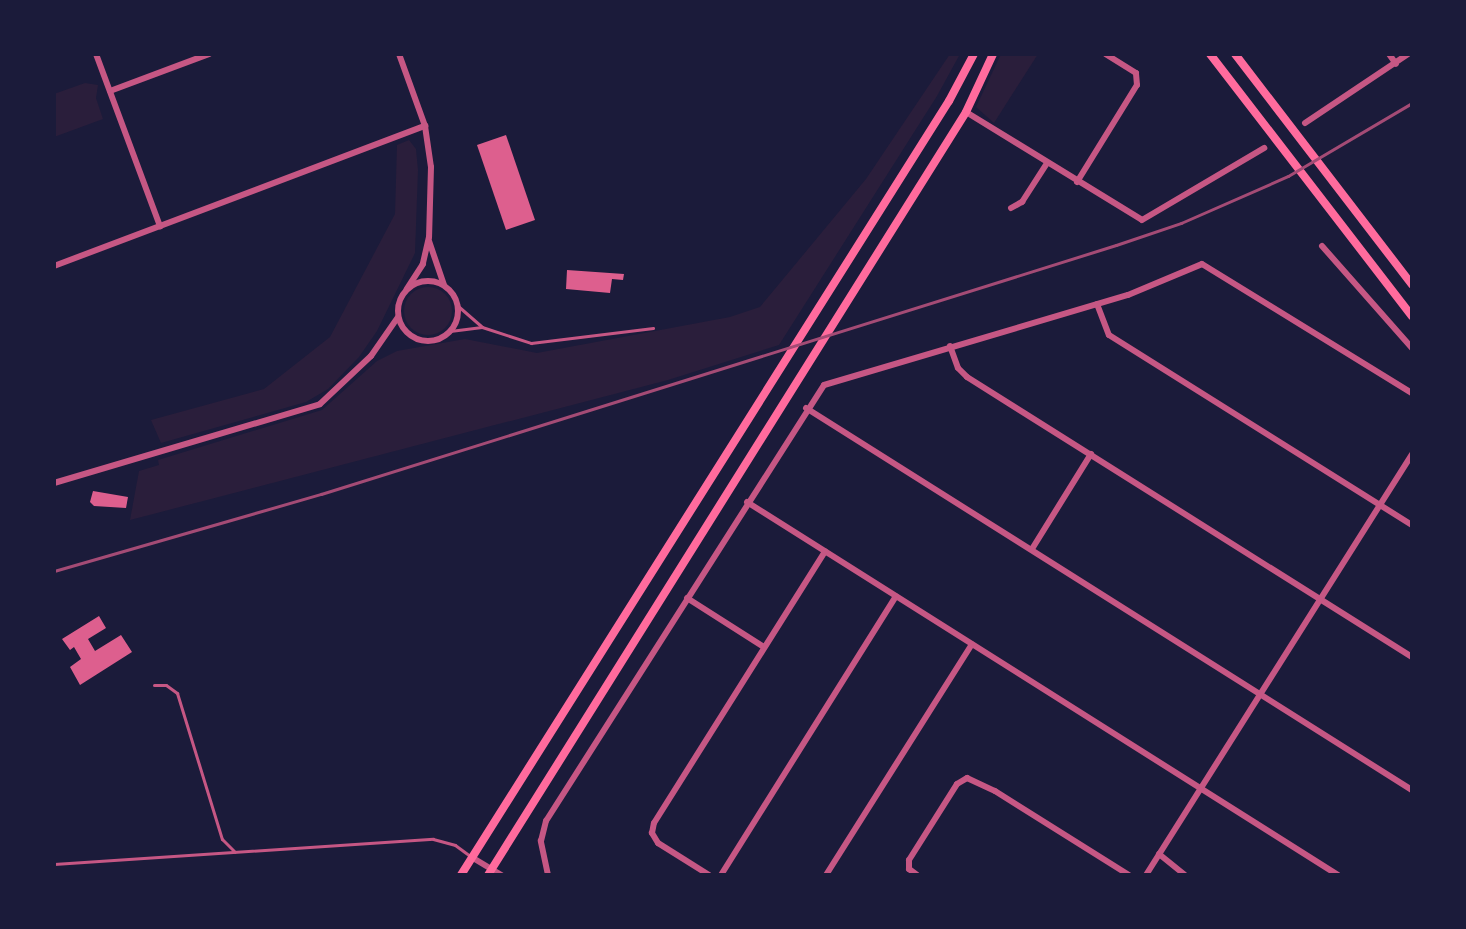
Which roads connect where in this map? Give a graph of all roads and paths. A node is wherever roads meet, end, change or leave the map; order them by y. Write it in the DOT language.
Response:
graph roads {
  1 [pos="96,54"];
  2 [pos="209,54"];
  3 [pos="399,54"];
  4 [pos="974,54"];
  5 [pos="993,54"];
  6 [pos="1106,54"];
  7 [pos="1210,54"];
  8 [pos="1235,54"];
  9 [pos="1389,54"];
  10 [pos="1408,54"];
  11 [pos="1396,64"];
  12 [pos="110,91"];
  13 [pos="966,112"];
  14 [pos="1305,123"];
  15 [pos="425,126"];
  16 [pos="1264,148"];
  17 [pos="1047,163"];
  18 [pos="1077,182"];
  19 [pos="1011,208"];
  20 [pos="160,226"];
  21 [pos="429,237"];
  22 [pos="1322,246"];
  23 [pos="54,266"];
  24 [pos="444,285"];
  25 [pos="1412,285"];
  26 [pos="407,289"];
  27 [pos="1097,304"];
  28 [pos="458,306"];
  29 [pos="1412,316"];
  30 [pos="398,317"];
  31 [pos="482,327"];
  32 [pos="653,328"];
  33 [pos="450,331"];
  34 [pos="950,346"];
  35 [pos="1412,348"];
  36 [pos="1412,393"];
  37 [pos="806,408"];
  38 [pos="1091,454"];
  39 [pos="1412,454"];
  40 [pos="54,483"];
  41 [pos="747,502"];
  42 [pos="1380,505"];
  43 [pos="1412,525"];
  44 [pos="1032,549"];
  45 [pos="825,551"];
  46 [pos="896,596"];
  47 [pos="687,598"];
  48 [pos="1320,599"];
  49 [pos="972,644"];
  50 [pos="764,646"];
  51 [pos="1412,657"];
  52 [pos="154,685"];
  53 [pos="1260,694"];
  54 [pos="1201,788"];
  55 [pos="1412,790"];
  56 [pos="235,852"];
  57 [pos="1159,854"];
  58 [pos="473,858"];
  59 [pos="54,864"];
  60 [pos="490,872"];
  61 [pos="461,875"];
  62 [pos="501,875"];
  63 [pos="548,875"];
  64 [pos="709,875"];
  65 [pos="721,875"];
  66 [pos="826,875"];
  67 [pos="917,875"];
  68 [pos="1129,875"];
  69 [pos="1146,875"];
  70 [pos="1185,875"];
  71 [pos="1338,875"];
  1 -- 12 [label="street"];
  2 -- 12 [label="street"];
  3 -- 15 [label="street"];
  4 -- 58 [label="main road"];
  5 -- 13 [label="main road"];
  6 -- 18 [label="street"];
  7 -- 29 [label="main road"];
  8 -- 25 [label="main road"];
  9 -- 11 [label="street"];
  10 -- 11 [label="street"];
  11 -- 14 [label="street"];
  12 -- 20 [label="street"];
  13 -- 17 [label="street"];
  13 -- 60 [label="main road"];
  15 -- 20 [label="street"];
  15 -- 21 [label="street"];
  16 -- 18 [label="street"];
  17 -- 18 [label="street"];
  17 -- 19 [label="street"];
  20 -- 23 [label="street"];
  21 -- 24 [label="street"];
  21 -- 26 [label="street"];
  22 -- 35 [label="street"];
  24 -- 26 [label="street"];
  24 -- 28 [label="street"];
  26 -- 30 [label="street"];
  27 -- 34 [label="street"];
  27 -- 36 [label="street"];
  27 -- 42 [label="street"];
  28 -- 31 [label="lane"];
  28 -- 33 [label="street"];
  30 -- 33 [label="street"];
  30 -- 40 [label="street"];
  31 -- 32 [label="lane"];
  31 -- 33 [label="lane"];
  34 -- 37 [label="street"];
  34 -- 38 [label="street"];
  37 -- 41 [label="street"];
  37 -- 44 [label="street"];
  38 -- 44 [label="street"];
  38 -- 48 [label="street"];
  39 -- 42 [label="street"];
  41 -- 45 [label="street"];
  41 -- 47 [label="street"];
  42 -- 43 [label="street"];
  42 -- 48 [label="street"];
  44 -- 53 [label="street"];
  45 -- 46 [label="street"];
  45 -- 50 [label="street"];
  46 -- 49 [label="street"];
  46 -- 65 [label="street"];
  47 -- 50 [label="street"];
  47 -- 63 [label="street"];
  48 -- 51 [label="street"];
  48 -- 53 [label="street"];
  49 -- 54 [label="street"];
  49 -- 66 [label="street"];
  50 -- 64 [label="street"];
  52 -- 56 [label="lane"];
  53 -- 54 [label="street"];
  53 -- 55 [label="street"];
  54 -- 57 [label="street"];
  54 -- 71 [label="street"];
  56 -- 58 [label="lane"];
  56 -- 59 [label="lane"];
  57 -- 69 [label="street"];
  57 -- 70 [label="street"];
  58 -- 60 [label="street"];
  58 -- 61 [label="main road"];
  60 -- 62 [label="street"];
  67 -- 68 [label="street"];
}
